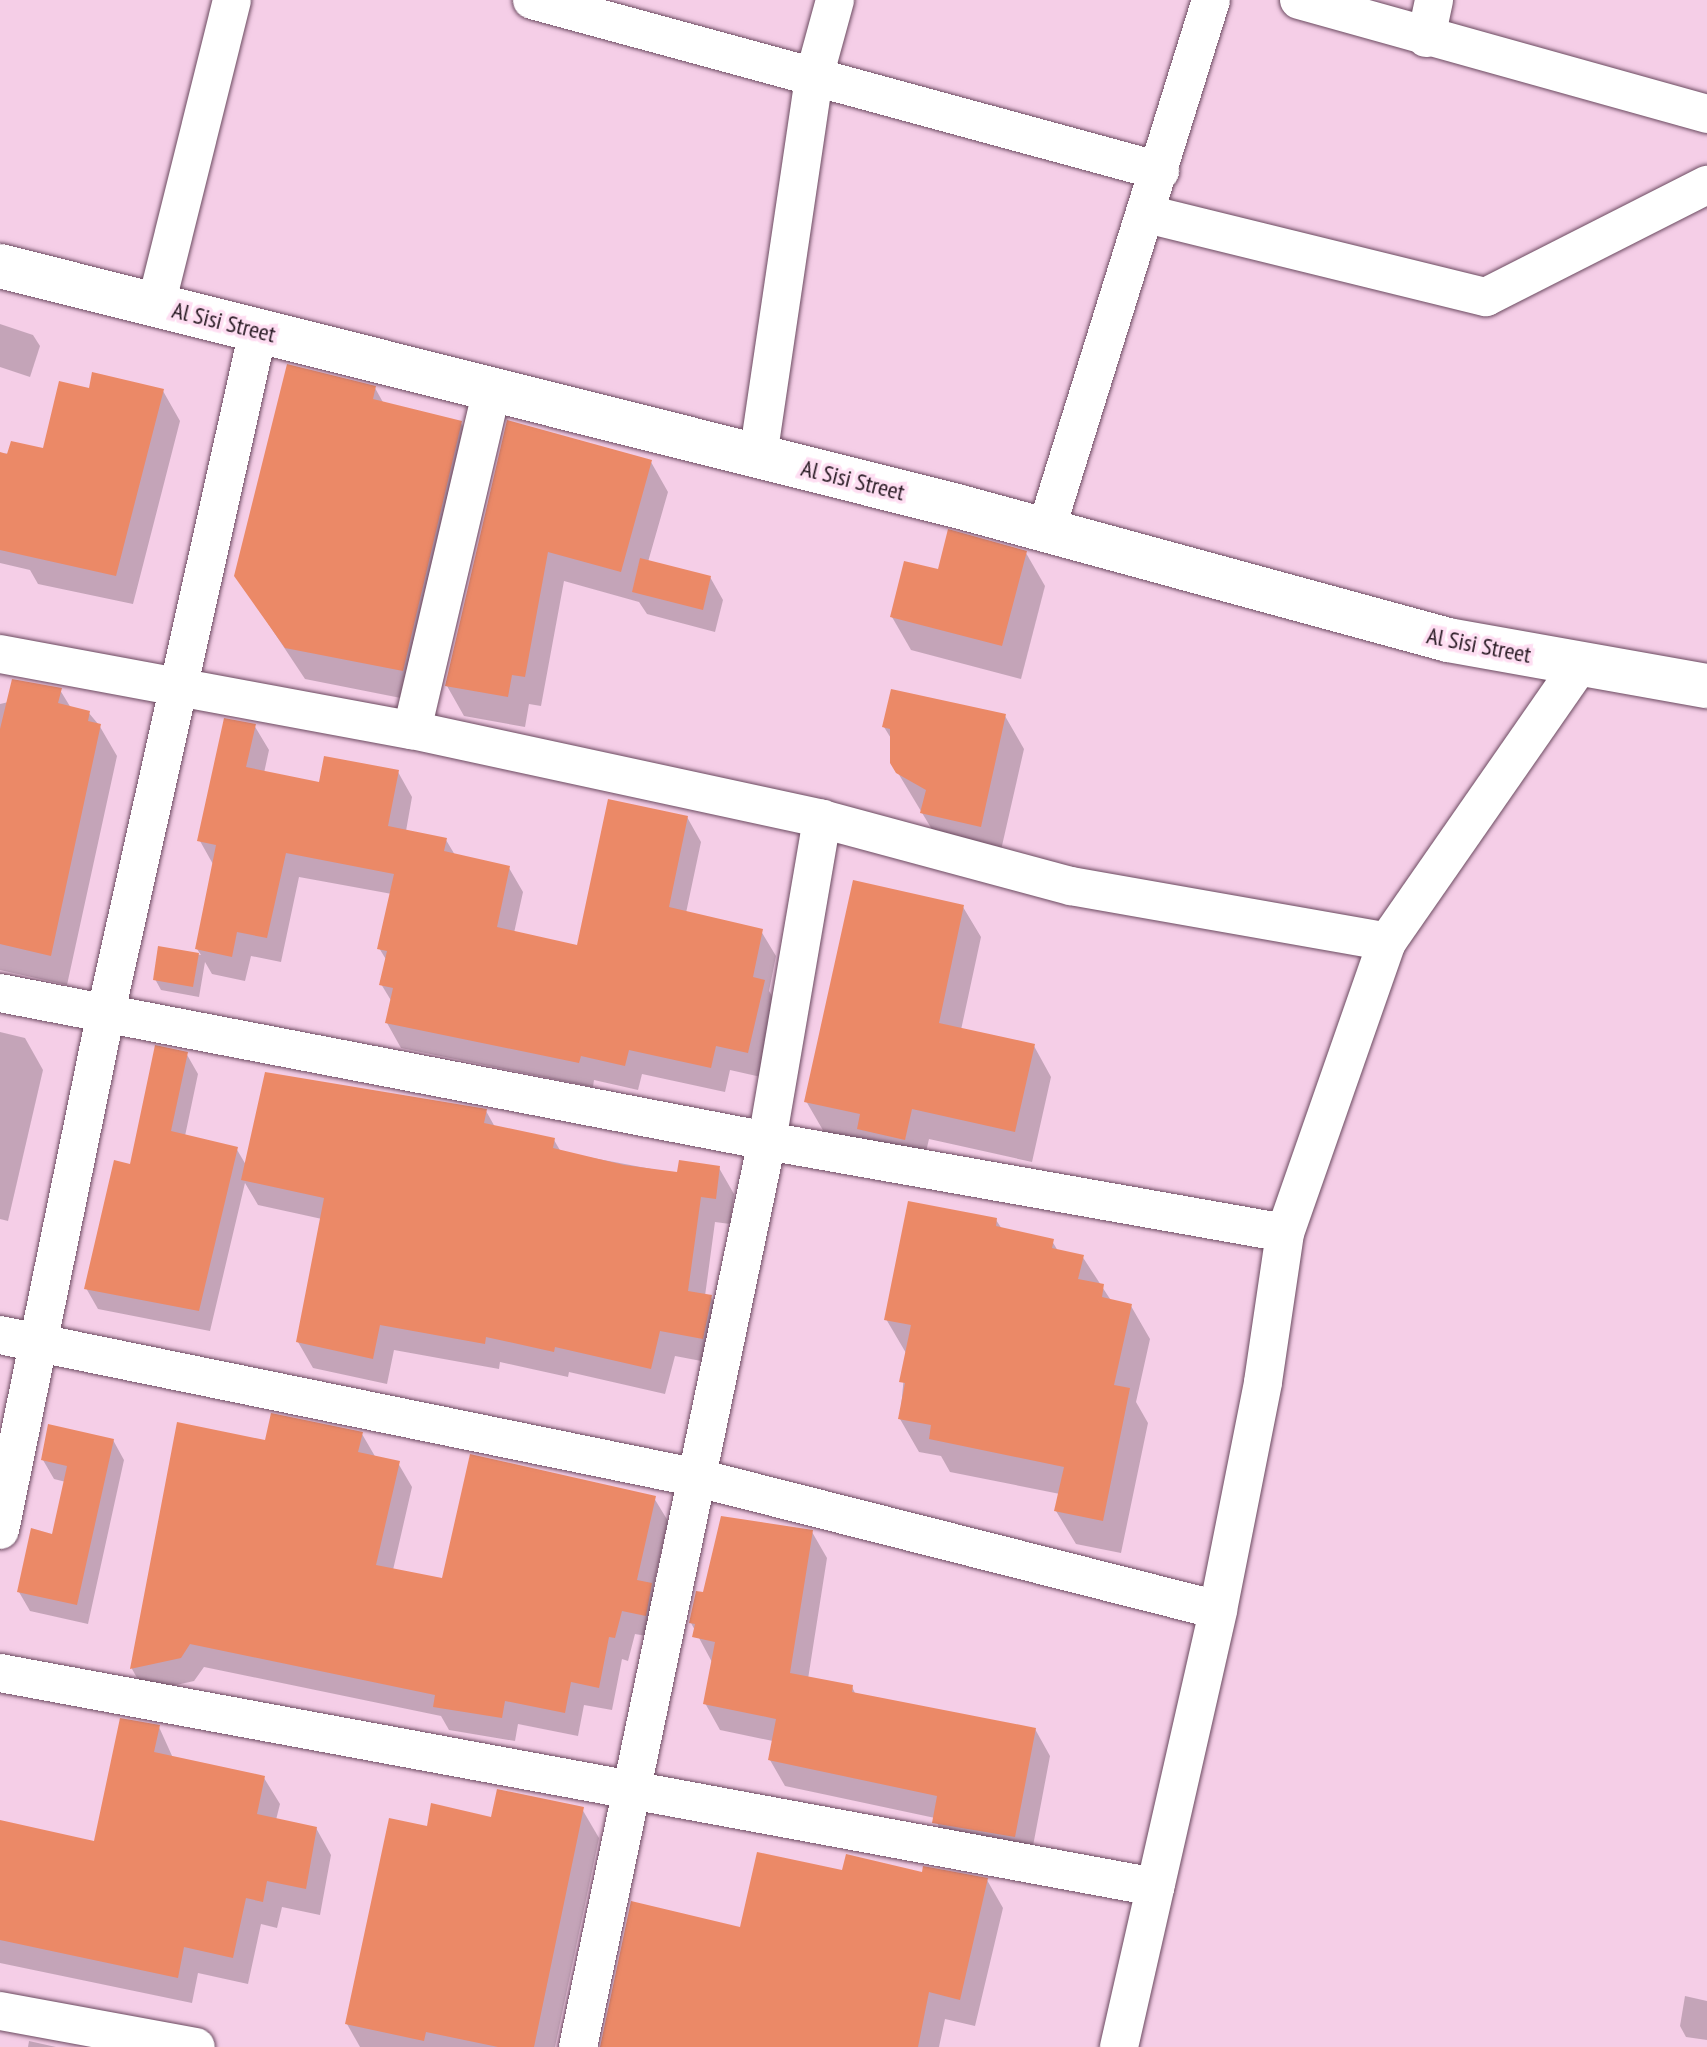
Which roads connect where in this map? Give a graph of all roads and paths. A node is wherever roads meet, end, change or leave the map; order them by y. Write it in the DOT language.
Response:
graph roads {
  1 [pos="232,0"];
  2 [pos="532,0"];
  3 [pos="835,0"];
  4 [pos="1211,0"];
  5 [pos="1299,0"];
  6 [pos="1434,0"];
  7 [pos="631,13"];
  8 [pos="1426,38"];
  9 [pos="814,77"];
  10 [pos="1707,114"];
  11 [pos="1160,171"];
  12 [pos="1707,185"];
  13 [pos="1147,214"];
  14 [pos="0,266"];
  15 [pos="156,305"];
  16 [pos="258,331"];
  17 [pos="492,389"];
  18 [pos="758,457"];
  19 [pos="1045,533"];
  20 [pos="0,654"];
  21 [pos="1580,664"];
  22 [pos="1707,686"];
  23 [pos="180,687"];
  24 [pos="412,730"];
  25 [pos="822,819"];
  26 [pos="1387,942"];
  27 [pos="0,993"];
  28 [pos="106,1012"];
  29 [pos="767,1141"];
  30 [pos="1285,1233"];
  31 [pos="0,1335"];
  32 [pos="41,1345"];
  33 [pos="698,1478"];
  34 [pos="0,1530"];
  35 [pos="1218,1610"];
  36 [pos="0,1673"];
  37 [pos="630,1793"];
  38 [pos="1155,1887"];
  39 [pos="0,2011"];
  40 [pos="196,2047"];
  41 [pos="578,2047"];
  42 [pos="1119,2047"];
  1 -- 15 [label="street"];
  2 -- 7 [label="street"];
  3 -- 9 [label="street"];
  4 -- 11 [label="street"];
  5 -- 8 [label="street"];
  6 -- 8 [label="street"];
  7 -- 9 [label="street"];
  8 -- 10 [label="street"];
  9 -- 11 [label="street"];
  9 -- 18 [label="street"];
  11 -- 13 [label="street"];
  12 -- 13 [label="street"];
  13 -- 19 [label="street"];
  14 -- 15 [label="street, Al Sisi Street"];
  15 -- 16 [label="street, Al Sisi Street"];
  16 -- 17 [label="street, Al Sisi Street"];
  16 -- 23 [label="street"];
  17 -- 18 [label="street, Al Sisi Street"];
  17 -- 24 [label="street"];
  18 -- 19 [label="street, Al Sisi Street"];
  19 -- 21 [label="street, Al Sisi Street"];
  20 -- 23 [label="street"];
  21 -- 22 [label="street, Al Sisi Street"];
  21 -- 26 [label="street"];
  23 -- 24 [label="street"];
  23 -- 28 [label="street"];
  24 -- 25 [label="street"];
  25 -- 26 [label="street"];
  25 -- 29 [label="street"];
  26 -- 30 [label="street"];
  27 -- 28 [label="street"];
  28 -- 29 [label="street"];
  28 -- 32 [label="street"];
  29 -- 30 [label="street"];
  29 -- 33 [label="street"];
  30 -- 35 [label="street"];
  31 -- 32 [label="street"];
  32 -- 33 [label="street"];
  32 -- 34 [label="street"];
  33 -- 35 [label="street"];
  33 -- 37 [label="street"];
  35 -- 38 [label="street"];
  36 -- 37 [label="street"];
  37 -- 38 [label="street"];
  37 -- 41 [label="street"];
  38 -- 42 [label="street"];
  39 -- 40 [label="street"];
}
